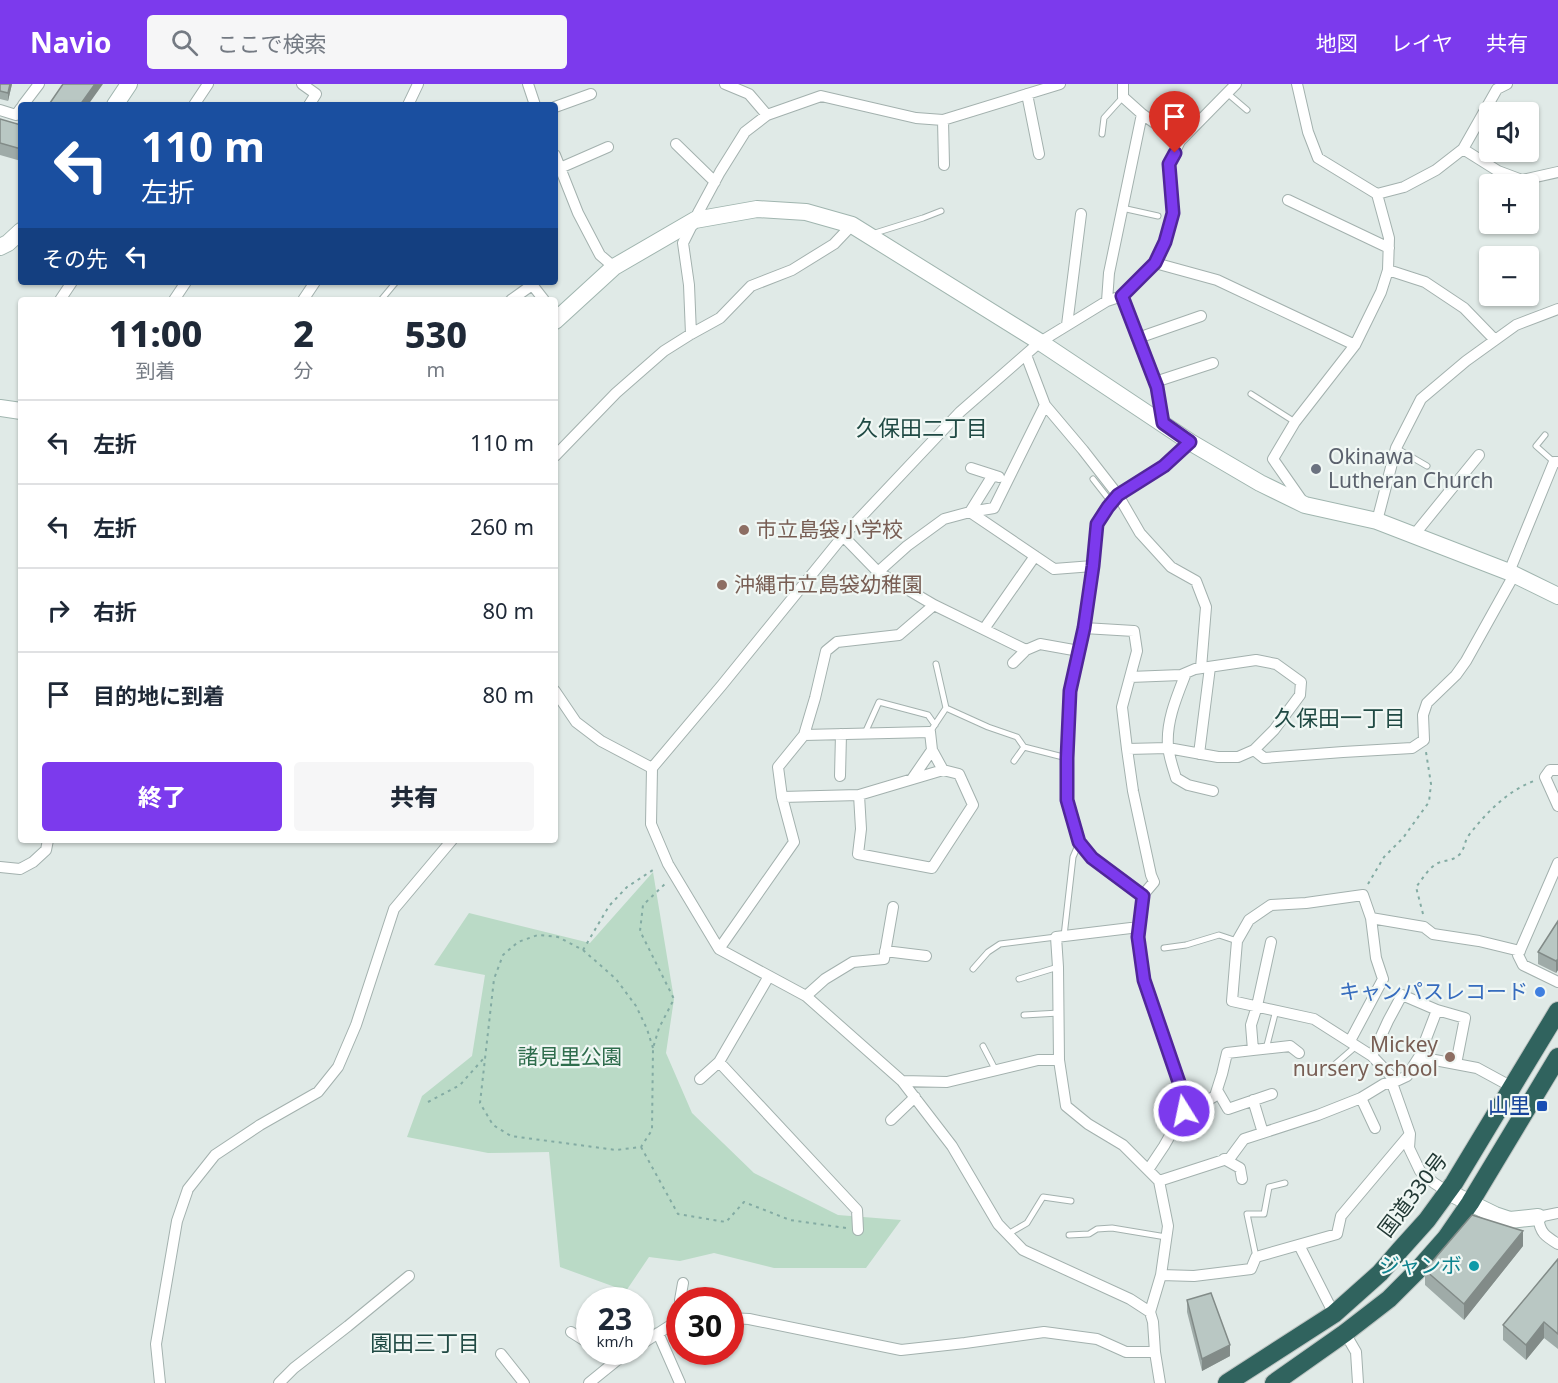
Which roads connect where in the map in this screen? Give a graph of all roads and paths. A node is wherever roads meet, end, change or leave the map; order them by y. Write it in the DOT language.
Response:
graph roads {
  1 [pos="39,84"];
  2 [pos="129,84"];
  3 [pos="208,84"];
  4 [pos="302,84"];
  5 [pos="418,84"];
  6 [pos="528,84"];
  7 [pos="725,84"];
  8 [pos="820,84"];
  9 [pos="1060,84"];
  10 [pos="1123,84"];
  11 [pos="1236,84"];
  12 [pos="1297,84"];
  13 [pos="1500,86"];
  14 [pos="1227,93"];
  15 [pos="591,94"];
  16 [pos="1027,94"];
  17 [pos="821,96"];
  18 [pos="1123,97"];
  19 [pos="25,102"];
  20 [pos="117,102"];
  21 [pos="196,102"];
  22 [pos="311,102"];
  23 [pos="409,102"];
  24 [pos="535,102"];
  25 [pos="558,106"];
  26 [pos="0,110"];
  27 [pos="1246,110"];
  28 [pos="18,112"];
  29 [pos="1142,114"];
  30 [pos="767,115"];
  31 [pos="943,120"];
  32 [pos="1102,134"];
  33 [pos="1180,141"];
  34 [pos="676,144"];
  35 [pos="608,147"];
  36 [pos="1463,149"];
  37 [pos="1040,154"];
  38 [pos="558,163"];
  39 [pos="944,165"];
  40 [pos="560,168"];
  41 [pos="1558,172"];
  42 [pos="715,182"];
  43 [pos="1377,194"];
  44 [pos="1288,201"];
  45 [pos="1122,208"];
  46 [pos="941,211"];
  47 [pos="1081,214"];
  48 [pos="1158,216"];
  49 [pos="695,219"];
  50 [pos="852,225"];
  51 [pos="18,234"];
  52 [pos="868,235"];
  53 [pos="0,247"];
  54 [pos="1389,248"];
  55 [pos="1155,263"];
  56 [pos="614,267"];
  57 [pos="1388,270"];
  58 [pos="394,285"];
  59 [pos="530,285"];
  60 [pos="532,285"];
  61 [pos="1122,296"];
  62 [pos="384,297"];
  63 [pos="515,297"];
  64 [pos="542,297"];
  65 [pos="1107,301"];
  66 [pos="1558,309"];
  67 [pos="558,316"];
  68 [pos="1201,316"];
  69 [pos="1067,325"];
  70 [pos="691,334"];
  71 [pos="1138,338"];
  72 [pos="1495,340"];
  73 [pos="1040,342"];
  74 [pos="1355,345"];
  75 [pos="1026,355"];
  76 [pos="1213,363"];
  77 [pos="1155,382"];
  78 [pos="1251,394"];
  79 [pos="1045,405"];
  80 [pos="0,408"];
  81 [pos="18,411"];
  82 [pos="1295,422"];
  83 [pos="1163,423"];
  84 [pos="1545,435"];
  85 [pos="1190,442"];
  86 [pos="1396,448"];
  87 [pos="558,453"];
  88 [pos="1479,455"];
  89 [pos="1556,462"];
  90 [pos="1427,466"];
  91 [pos="971,468"];
  92 [pos="993,475"];
  93 [pos="1093,479"];
  94 [pos="1008,480"];
  95 [pos="1114,499"];
  96 [pos="1305,505"];
  97 [pos="970,512"];
  98 [pos="1377,521"];
  99 [pos="1414,535"];
  100 [pos="843,536"];
  101 [pos="1035,556"];
  102 [pos="1093,566"];
  103 [pos="878,572"];
  104 [pos="1511,573"];
  105 [pos="1558,596"];
  106 [pos="934,605"];
  107 [pos="1084,628"];
  108 [pos="984,629"];
  109 [pos="1026,650"];
  110 [pos="1079,651"];
  111 [pos="1013,663"];
  112 [pos="936,664"];
  113 [pos="1206,668"];
  114 [pos="1186,673"];
  115 [pos="1130,677"];
  116 [pos="558,695"];
  117 [pos="946,708"];
  118 [pos="933,728"];
  119 [pos="841,734"];
  120 [pos="865,734"];
  121 [pos="804,735"];
  122 [pos="1424,740"];
  123 [pos="1024,747"];
  124 [pos="1168,748"];
  125 [pos="1127,749"];
  126 [pos="932,750"];
  127 [pos="1254,750"];
  128 [pos="1199,754"];
  129 [pos="1067,758"];
  130 [pos="1014,761"];
  131 [pos="652,768"];
  132 [pos="943,770"];
  133 [pos="1558,770"];
  134 [pos="840,776"];
  135 [pos="1545,777"];
  136 [pos="912,779"];
  137 [pos="1213,791"];
  138 [pos="859,795"];
  139 [pos="782,797"];
  140 [pos="1558,806"];
  141 [pos="1079,842"];
  142 [pos="47,843"];
  143 [pos="449,843"];
  144 [pos="1558,863"];
  145 [pos="0,867"];
  146 [pos="672,877"];
  147 [pos="1363,895"];
  148 [pos="1143,896"];
  149 [pos="893,907"];
  150 [pos="1371,918"];
  151 [pos="1139,927"];
  152 [pos="1424,927"];
  153 [pos="1060,936"];
  154 [pos="1237,941"];
  155 [pos="1270,942"];
  156 [pos="1164,948"];
  157 [pos="719,949"];
  158 [pos="583,950"];
  159 [pos="885,951"];
  160 [pos="1520,951"];
  161 [pos="926,956"];
  162 [pos="1058,967"];
  163 [pos="973,969"];
  164 [pos="770,976"];
  165 [pos="1019,979"];
  166 [pos="1558,982"];
  167 [pos="806,996"];
  168 [pos="1257,1006"];
  169 [pos="1276,1010"];
  170 [pos="1437,1010"];
  171 [pos="1558,1011"];
  172 [pos="1059,1013"];
  173 [pos="1024,1015"];
  174 [pos="1353,1043"];
  175 [pos="982,1046"];
  176 [pos="653,1048"];
  177 [pos="1266,1049"];
  178 [pos="1253,1050"];
  179 [pos="1299,1053"];
  180 [pos="1372,1056"];
  181 [pos="485,1057"];
  182 [pos="1419,1057"];
  183 [pos="1558,1057"];
  184 [pos="1059,1060"];
  185 [pos="719,1062"];
  186 [pos="1456,1064"];
  187 [pos="1332,1067"];
  188 [pos="995,1069"];
  189 [pos="700,1078"];
  190 [pos="902,1081"];
  191 [pos="1392,1083"];
  192 [pos="1512,1087"];
  193 [pos="1217,1090"];
  194 [pos="1272,1094"];
  195 [pos="915,1097"];
  196 [pos="1361,1098"];
  197 [pos="1253,1100"];
  198 [pos="428,1102"];
  199 [pos="1184,1111"];
  200 [pos="891,1120"];
  201 [pos="1376,1128"];
  202 [pos="1263,1133"];
  203 [pos="1410,1134"];
  204 [pos="641,1147"];
  205 [pos="1224,1159"];
  206 [pos="1148,1170"];
  207 [pos="1242,1179"];
  208 [pos="1159,1181"];
  209 [pos="1285,1183"];
  210 [pos="1448,1192"];
  211 [pos="1071,1202"];
  212 [pos="1470,1203"];
  213 [pos="1558,1213"];
  214 [pos="1538,1217"];
  215 [pos="858,1230"];
  216 [pos="1008,1234"];
  217 [pos="1069,1235"];
  218 [pos="1166,1237"];
  219 [pos="1558,1244"];
  220 [pos="1299,1245"];
  221 [pos="1256,1257"];
  222 [pos="1161,1275"];
  223 [pos="409,1276"];
  224 [pos="683,1283"];
  225 [pos="682,1287"];
  226 [pos="1150,1312"];
  227 [pos="1334,1314"];
  228 [pos="744,1319"];
  229 [pos="666,1327"];
  230 [pos="571,1332"];
  231 [pos="658,1333"];
  232 [pos="1345,1333"];
  233 [pos="576,1335"];
  234 [pos="654,1336"];
  235 [pos="1155,1352"];
  236 [pos="501,1354"];
  237 [pos="611,1365"];
  238 [pos="160,1383"];
  239 [pos="279,1383"];
  240 [pos="524,1383"];
  241 [pos="589,1383"];
  242 [pos="680,1383"];
  243 [pos="1160,1383"];
  244 [pos="1227,1383"];
  245 [pos="1274,1383"];
  246 [pos="1358,1383"];
  1 -- 19 [label="street"];
  2 -- 20 [label="street"];
  3 -- 21 [label="street"];
  4 -- 22 [label="street"];
  5 -- 23 [label="street"];
  6 -- 24 [label="street"];
  7 -- 30 [label="street"];
  8 -- 17 [label="street"];
  9 -- 16 [label="street"];
  10 -- 18 [label="street"];
  11 -- 14 [label="street"];
  12 -- 43 [label="street"];
  13 -- 36 [label="street"];
  14 -- 27 [label="lane"];
  14 -- 33 [label="street"];
  15 -- 25 [label="street"];
  16 -- 31 [label="street"];
  16 -- 37 [label="street"];
  17 -- 30 [label="street"];
  17 -- 31 [label="street"];
  18 -- 29 [label="street"];
  18 -- 32 [label="lane"];
  26 -- 28 [label="street"];
  29 -- 33 [label="street"];
  29 -- 45 [label="street"];
  30 -- 42 [label="street"];
  31 -- 39 [label="street"];
  33 -- 55 [label="street"];
  34 -- 42 [label="street"];
  35 -- 40 [label="street"];
  36 -- 41 [label="street"];
  36 -- 43 [label="street"];
  38 -- 40 [label="street"];
  40 -- 56 [label="street"];
  42 -- 49 [label="street"];
  43 -- 54 [label="street"];
  44 -- 54 [label="street"];
  45 -- 48 [label="lane"];
  45 -- 65 [label="street"];
  46 -- 52 [label="lane"];
  47 -- 69 [label="street"];
  49 -- 50 [label="street"];
  49 -- 56 [label="street"];
  49 -- 70 [label="street"];
  50 -- 52 [label="street"];
  50 -- 70 [label="street"];
  51 -- 53 [label="street"];
  52 -- 73 [label="street"];
  54 -- 57 [label="street"];
  55 -- 61 [label="street"];
  55 -- 74 [label="street"];
  56 -- 67 [label="street"];
  57 -- 72 [label="street"];
  57 -- 74 [label="street"];
  58 -- 62 [label="lane"];
  59 -- 63 [label="street"];
  60 -- 64 [label="street"];
  61 -- 65 [label="street"];
  61 -- 71 [label="street"];
  65 -- 69 [label="street"];
  66 -- 72 [label="street"];
  68 -- 71 [label="street"];
  69 -- 73 [label="street"];
  70 -- 87 [label="street"];
  71 -- 77 [label="street"];
  72 -- 86 [label="street"];
  73 -- 75 [label="street"];
  73 -- 83 [label="street"];
  74 -- 82 [label="street"];
  75 -- 79 [label="street"];
  75 -- 100 [label="street"];
  76 -- 77 [label="street"];
  77 -- 83 [label="street"];
  78 -- 82 [label="lane"];
  79 -- 94 [label="street"];
  79 -- 95 [label="street"];
  80 -- 81 [label="street"];
  82 -- 96 [label="street"];
  83 -- 85 [label="street"];
  84 -- 89 [label="lane"];
  85 -- 95 [label="street"];
  85 -- 96 [label="street"];
  86 -- 90 [label="lane"];
  86 -- 98 [label="street"];
  88 -- 99 [label="street"];
  89 -- 104 [label="street"];
  91 -- 92 [label="street"];
  92 -- 94 [label="street"];
  92 -- 97 [label="street"];
  93 -- 95 [label="lane"];
  94 -- 97 [label="street"];
  95 -- 102 [label="street"];
  95 -- 113 [label="street"];
  96 -- 98 [label="street"];
  97 -- 101 [label="street"];
  97 -- 103 [label="street"];
  98 -- 99 [label="street"];
  99 -- 104 [label="street"];
  100 -- 103 [label="street"];
  100 -- 131 [label="street"];
  101 -- 102 [label="street"];
  101 -- 108 [label="street"];
  102 -- 107 [label="street"];
  103 -- 106 [label="street"];
  104 -- 105 [label="street"];
  104 -- 122 [label="street"];
  106 -- 108 [label="street"];
  106 -- 121 [label="street"];
  107 -- 110 [label="street"];
  107 -- 115 [label="street"];
  108 -- 109 [label="street"];
  109 -- 110 [label="street"];
  109 -- 111 [label="street"];
  110 -- 129 [label="street"];
  112 -- 117 [label="lane"];
  113 -- 114 [label="street"];
  113 -- 127 [label="street"];
  113 -- 128 [label="street"];
  114 -- 115 [label="street"];
  114 -- 124 [label="street"];
  115 -- 125 [label="street"];
  116 -- 131 [label="street"];
  117 -- 118 [label="lane"];
  117 -- 123 [label="lane"];
  118 -- 120 [label="street"];
  118 -- 120 [label="lane"];
  118 -- 126 [label="street"];
  119 -- 120 [label="street"];
  119 -- 121 [label="street"];
  119 -- 134 [label="street"];
  121 -- 139 [label="street"];
  122 -- 127 [label="street"];
  122 -- 147 [label="path"];
  123 -- 129 [label="lane"];
  123 -- 130 [label="lane"];
  124 -- 125 [label="street"];
  124 -- 128 [label="street"];
  124 -- 137 [label="street"];
  125 -- 148 [label="street"];
  126 -- 132 [label="street"];
  126 -- 136 [label="street"];
  127 -- 128 [label="street"];
  129 -- 141 [label="street"];
  131 -- 146 [label="street"];
  132 -- 136 [label="street"];
  132 -- 138 [label="street"];
  133 -- 135 [label="street"];
  135 -- 140 [label="street"];
  135 -- 152 [label="path"];
  136 -- 138 [label="street"];
  138 -- 139 [label="street"];
  139 -- 157 [label="street"];
  141 -- 148 [label="street"];
  141 -- 153 [label="lane"];
  142 -- 145 [label="street"];
  143 -- 238 [label="street"];
  144 -- 160 [label="street"];
  146 -- 157 [label="street"];
  146 -- 158 [label="path"];
  146 -- 176 [label="path"];
  147 -- 150 [label="street"];
  147 -- 154 [label="street"];
  148 -- 151 [label="street"];
  149 -- 159 [label="street"];
  150 -- 152 [label="street"];
  150 -- 174 [label="street"];
  151 -- 153 [label="street"];
  151 -- 199 [label="street"];
  152 -- 160 [label="street"];
  153 -- 162 [label="street"];
  153 -- 163 [label="lane"];
  154 -- 156 [label="lane"];
  154 -- 168 [label="street"];
  155 -- 168 [label="street"];
  157 -- 164 [label="street"];
  158 -- 176 [label="path"];
  158 -- 181 [label="path"];
  159 -- 161 [label="street"];
  159 -- 167 [label="street"];
  160 -- 166 [label="street"];
  162 -- 165 [label="lane"];
  162 -- 172 [label="street"];
  164 -- 167 [label="street"];
  164 -- 185 [label="street"];
  167 -- 190 [label="street"];
  168 -- 169 [label="street"];
  168 -- 178 [label="street"];
  169 -- 174 [label="street"];
  169 -- 177 [label="lane"];
  170 -- 180 [label="street"];
  170 -- 182 [label="street"];
  170 -- 186 [label="street"];
  171 -- 192 [label="highway, 国道330号"];
  172 -- 173 [label="lane"];
  172 -- 184 [label="street"];
  174 -- 180 [label="street"];
  174 -- 187 [label="lane"];
  175 -- 188 [label="lane"];
  176 -- 204 [label="path"];
  177 -- 178 [label="street"];
  177 -- 179 [label="street"];
  178 -- 193 [label="street"];
  180 -- 191 [label="street"];
  181 -- 198 [label="path"];
  181 -- 204 [label="path"];
  182 -- 186 [label="street"];
  182 -- 191 [label="street"];
  183 -- 212 [label="highway"];
  184 -- 188 [label="street"];
  184 -- 206 [label="street"];
  185 -- 189 [label="street"];
  185 -- 215 [label="street"];
  186 -- 192 [label="street"];
  188 -- 190 [label="street"];
  190 -- 195 [label="street"];
  191 -- 196 [label="street"];
  191 -- 203 [label="street"];
  192 -- 210 [label="highway, 国道330号"];
  193 -- 197 [label="street"];
  193 -- 199 [label="street"];
  194 -- 197 [label="street"];
  195 -- 200 [label="street"];
  195 -- 216 [label="street"];
  196 -- 201 [label="street"];
  196 -- 202 [label="street"];
  197 -- 202 [label="street"];
  199 -- 206 [label="street"];
  202 -- 205 [label="street"];
  203 -- 210 [label="street"];
  203 -- 220 [label="street"];
  204 -- 215 [label="path"];
  205 -- 207 [label="street"];
  205 -- 208 [label="street"];
  206 -- 208 [label="street"];
  208 -- 218 [label="street"];
  209 -- 221 [label="lane"];
  210 -- 212 [label="street"];
  210 -- 227 [label="highway, 国道330号"];
  211 -- 216 [label="lane"];
  212 -- 214 [label="street"];
  212 -- 232 [label="highway"];
  213 -- 214 [label="street"];
  214 -- 219 [label="street"];
  216 -- 226 [label="street"];
  217 -- 218 [label="lane"];
  218 -- 222 [label="street"];
  220 -- 221 [label="street"];
  220 -- 227 [label="street"];
  221 -- 222 [label="street"];
  222 -- 226 [label="street"];
  223 -- 239 [label="street"];
  224 -- 225 [label="street"];
  226 -- 235 [label="street"];
  227 -- 244 [label="highway, 国道330号"];
  228 -- 235 [label="street"];
  229 -- 231 [label="street"];
  230 -- 233 [label="street"];
  231 -- 234 [label="street"];
  231 -- 242 [label="street"];
  232 -- 245 [label="highway"];
  232 -- 246 [label="street"];
  235 -- 243 [label="street"];
  236 -- 240 [label="street"];
  237 -- 241 [label="street"];
}
